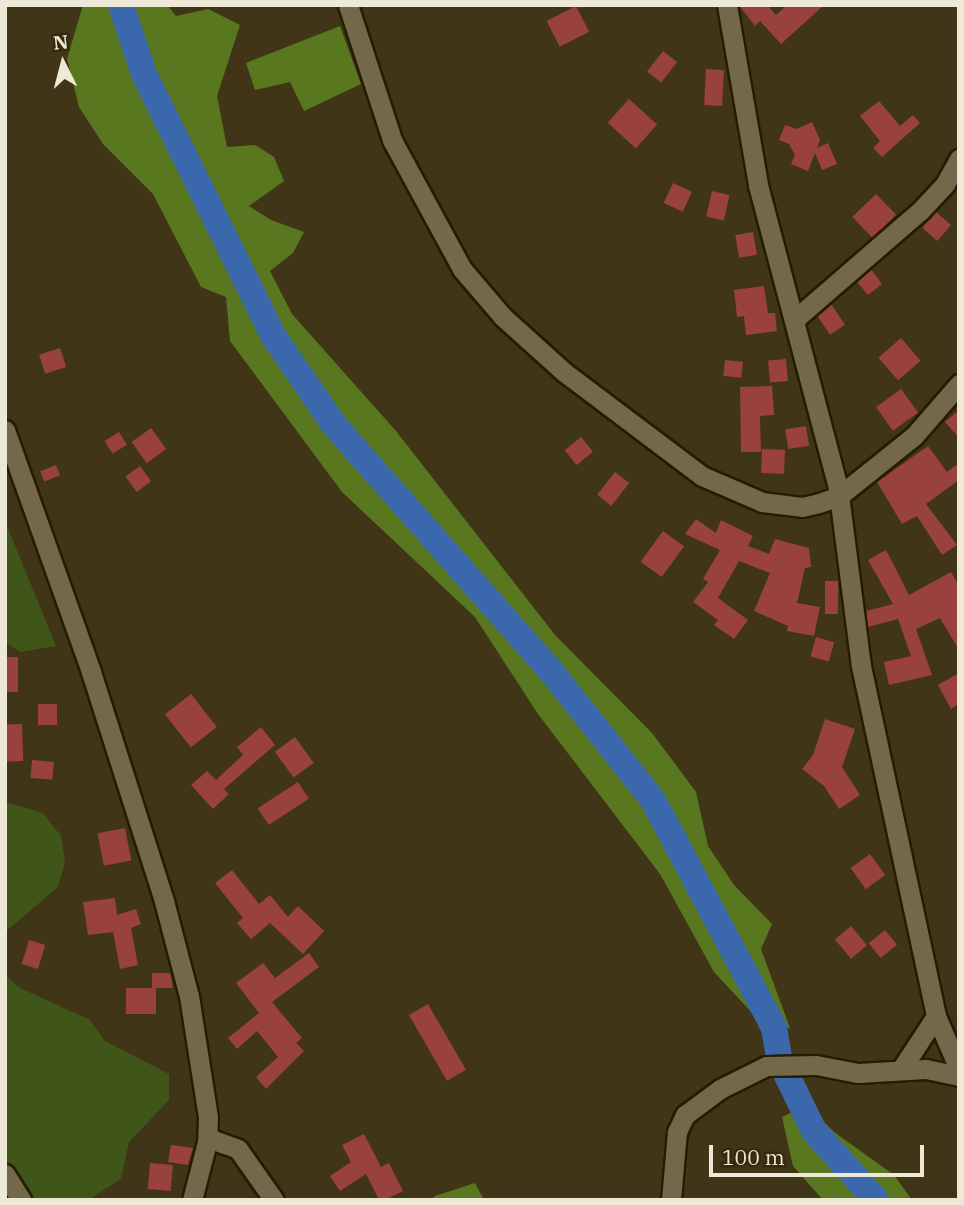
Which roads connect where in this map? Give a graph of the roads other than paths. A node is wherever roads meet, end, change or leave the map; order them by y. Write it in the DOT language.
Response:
graph roads {
  1 [pos="348,5"];
  2 [pos="727,5"];
  3 [pos="958,141"];
  4 [pos="959,147"];
  5 [pos="959,159"];
  6 [pos="794,320"];
  7 [pos="959,384"];
  8 [pos="5,430"];
  9 [pos="839,496"];
  10 [pos="936,1016"];
  11 [pos="902,1068"];
  12 [pos="959,1069"];
  13 [pos="959,1076"];
  14 [pos="208,1138"];
  15 [pos="5,1174"];
  16 [pos="21,1200"];
  17 [pos="192,1200"];
  18 [pos="274,1200"];
  19 [pos="671,1200"];
  1 -- 9 [label="street"];
  2 -- 6 [label="street"];
  3 -- 4 [label="street"];
  5 -- 6 [label="street"];
  6 -- 9 [label="street"];
  7 -- 9 [label="street"];
  8 -- 14 [label="street"];
  9 -- 10 [label="street"];
  10 -- 11 [label="street"];
  10 -- 12 [label="street"];
  11 -- 13 [label="street"];
  11 -- 19 [label="street"];
  14 -- 17 [label="street"];
  14 -- 18 [label="street"];
  15 -- 16 [label="street"];
}
